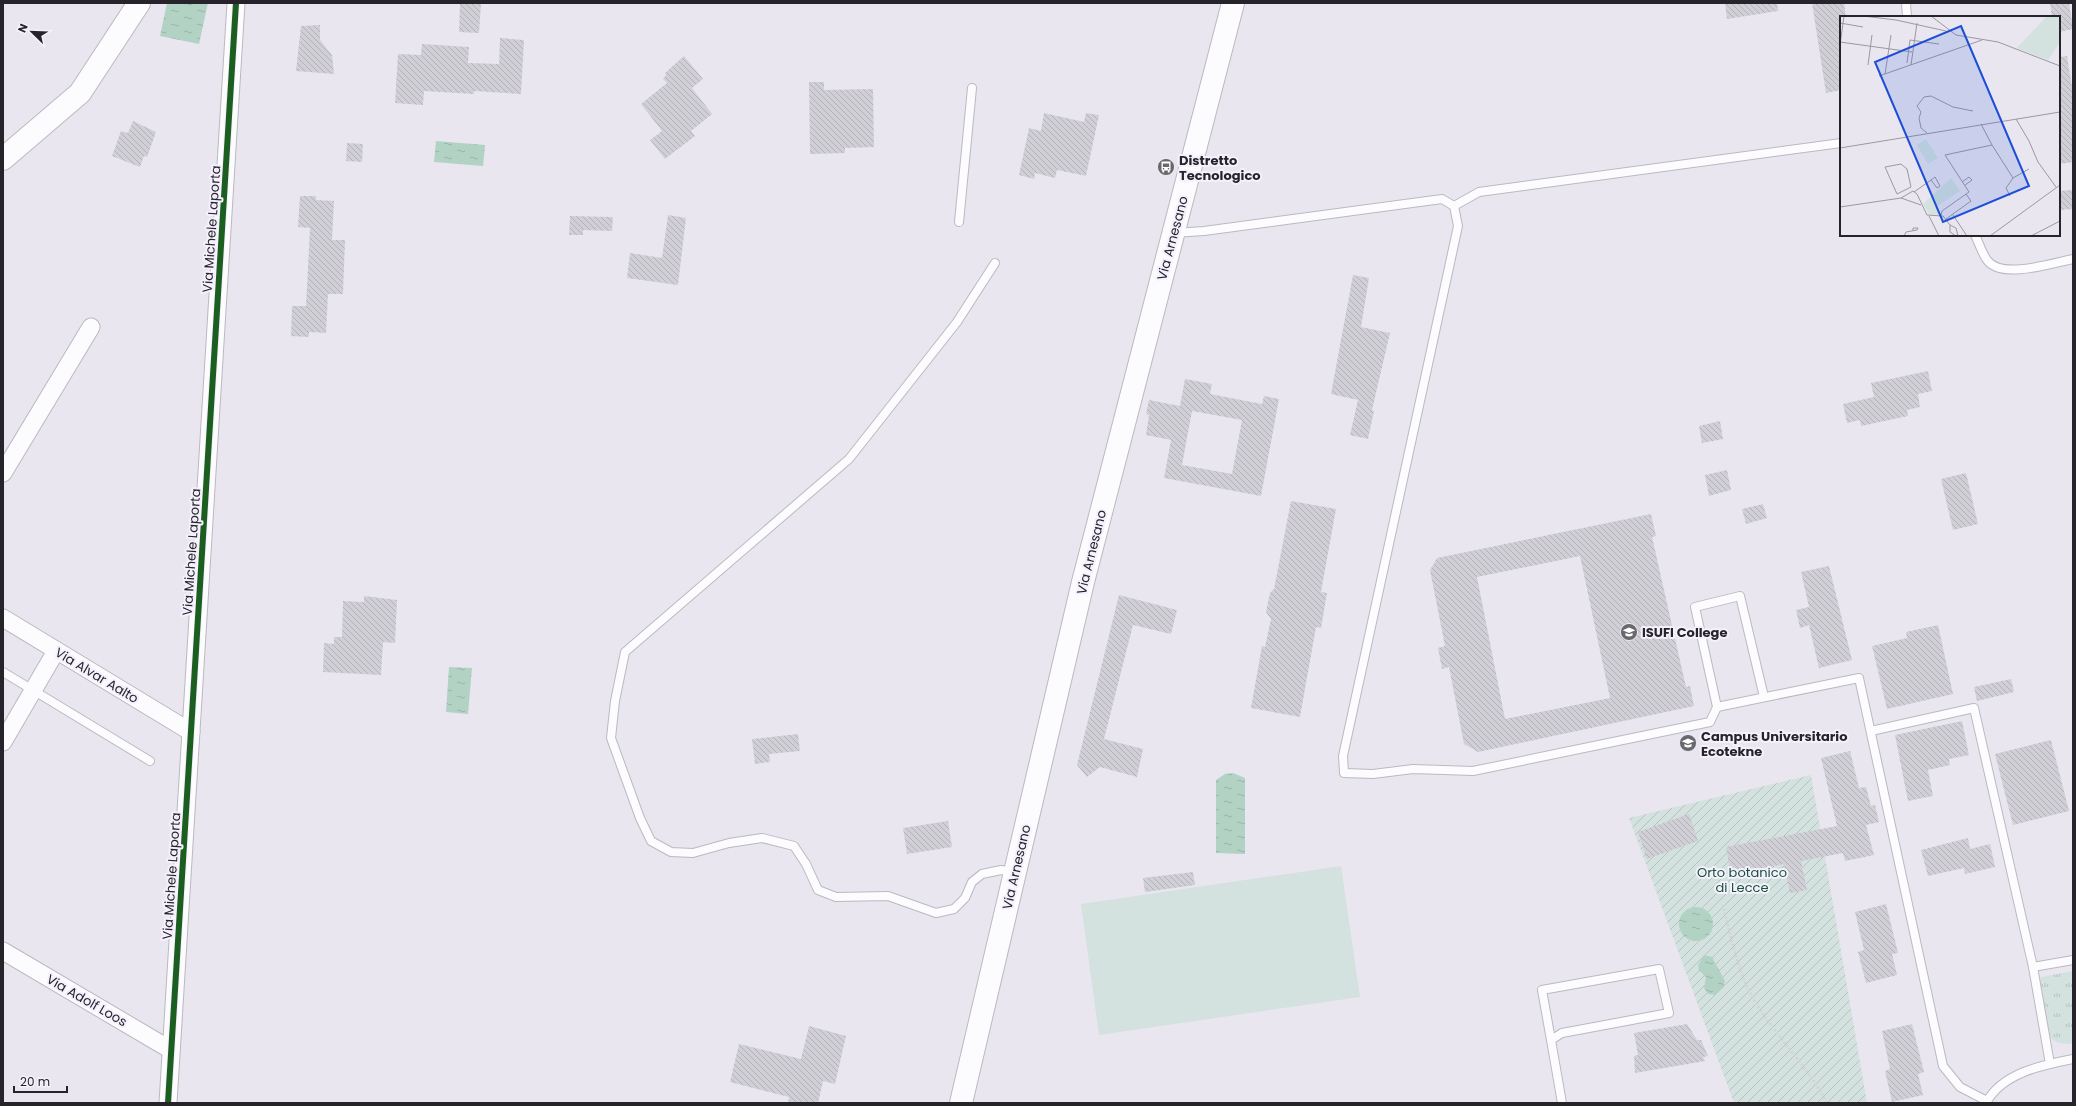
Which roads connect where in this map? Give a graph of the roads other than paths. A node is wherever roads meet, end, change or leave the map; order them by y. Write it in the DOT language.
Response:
graph roads {
  1 [pos="139,3"];
  2 [pos="236,3"];
  3 [pos="1233,3"];
  4 [pos="1906,3"];
  5 [pos="1907,16"];
  6 [pos="972,88"];
  7 [pos="1840,143"];
  8 [pos="3,159"];
  9 [pos="1454,206"];
  10 [pos="959,222"];
  11 [pos="1174,233"];
  12 [pos="1976,236"];
  13 [pos="2073,259"];
  14 [pos="995,262"];
  15 [pos="91,327"];
  16 [pos="3,473"];
  17 [pos="3,618"];
  18 [pos="56,650"];
  19 [pos="3,672"];
  20 [pos="33,690"];
  21 [pos="1764,697"];
  22 [pos="1718,707"];
  23 [pos="1871,731"];
  24 [pos="191,732"];
  25 [pos="3,742"];
  26 [pos="150,761"];
  27 [pos="1015,872"];
  28 [pos="3,951"];
  29 [pos="2073,960"];
  30 [pos="2033,967"];
  31 [pos="1551,1040"];
  32 [pos="171,1050"];
  33 [pos="2073,1059"];
  34 [pos="2050,1064"];
  35 [pos="1987,1102"];
  36 [pos="168,1103"];
  37 [pos="960,1103"];
  38 [pos="1562,1103"];
  1 -- 8 [label="main road"];
  2 -- 24 [label="street, Via Michele Laporta"];
  3 -- 11 [label="main road, Via Arnesano"];
  4 -- 5 [label="lane"];
  6 -- 10 [label="lane"];
  7 -- 9 [label="lane"];
  9 -- 11 [label="lane"];
  9 -- 22 [label="lane"];
  11 -- 27 [label="main road, Via Arnesano"];
  12 -- 13 [label="lane"];
  14 -- 27 [label="lane"];
  15 -- 16 [label="street"];
  17 -- 18 [label="street, Via Alvar Aalto"];
  18 -- 20 [label="street"];
  18 -- 24 [label="street, Via Alvar Aalto"];
  19 -- 20 [label="lane"];
  20 -- 25 [label="street"];
  20 -- 26 [label="lane"];
  21 -- 22 [label="lane"];
  21 -- 22 [label="lane"];
  21 -- 23 [label="lane"];
  23 -- 30 [label="lane"];
  23 -- 35 [label="lane"];
  24 -- 32 [label="street, Via Michele Laporta"];
  27 -- 37 [label="main road, Via Arnesano"];
  28 -- 32 [label="street, Via Adolf Loos"];
  29 -- 30 [label="lane"];
  30 -- 34 [label="lane"];
  31 -- 31 [label="lane"];
  31 -- 38 [label="lane"];
  32 -- 36 [label="street, Via Michele Laporta"];
  33 -- 34 [label="lane"];
  34 -- 35 [label="lane"];
}
